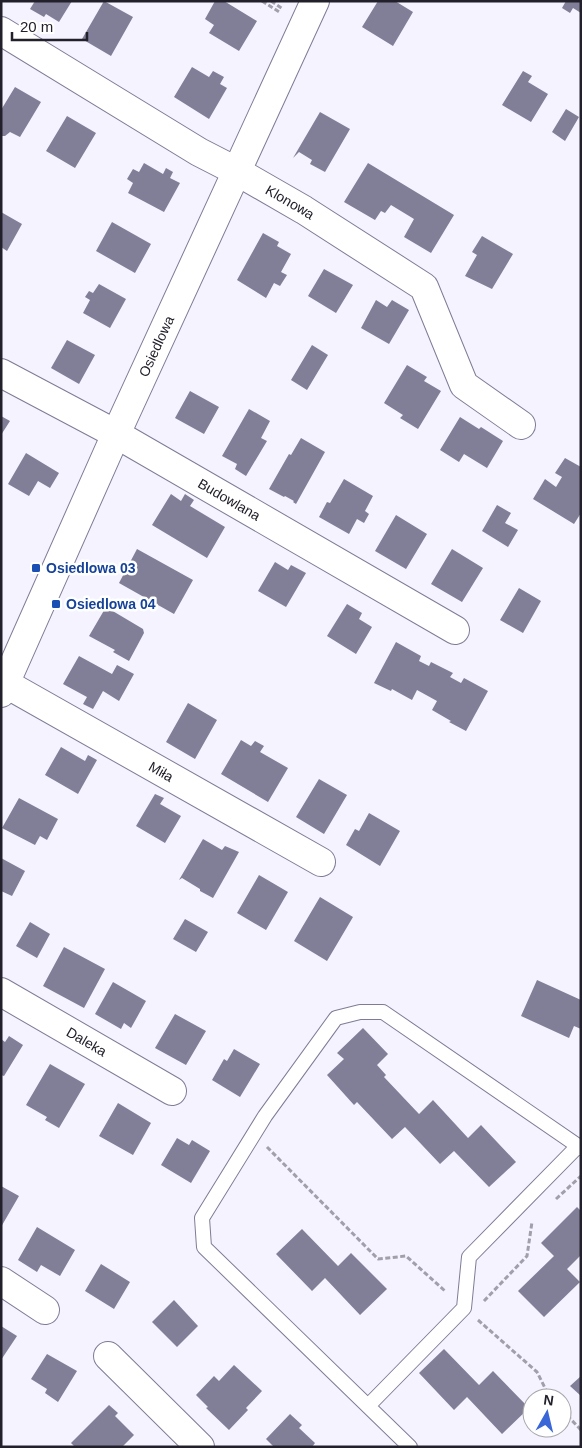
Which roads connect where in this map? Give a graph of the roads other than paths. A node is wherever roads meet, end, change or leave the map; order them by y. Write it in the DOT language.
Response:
graph roads {
  1 [pos="315,1"];
  2 [pos="1,31"];
  3 [pos="238,172"];
  4 [pos="1,373"];
  5 [pos="522,425"];
  6 [pos="116,434"];
  7 [pos="455,630"];
  8 [pos="3,686"];
  9 [pos="321,862"];
  10 [pos="1,992"];
  11 [pos="172,1091"];
  12 [pos="579,1147"];
  13 [pos="1,1280"];
  14 [pos="45,1310"];
  15 [pos="108,1356"];
  16 [pos="368,1406"];
  17 [pos="200,1447"];
  18 [pos="410,1447"];
  1 -- 3 [label="street, Osiedlowa"];
  2 -- 3 [label="street, Klonowa"];
  3 -- 5 [label="street, Klonowa"];
  3 -- 6 [label="street, Osiedlowa"];
  4 -- 6 [label="street, Budowlana"];
  6 -- 7 [label="street, Budowlana"];
  6 -- 8 [label="street, Osiedlowa"];
  8 -- 9 [label="street, Miła"];
  10 -- 11 [label="street, Daleka"];
  12 -- 16 [label="lane"];
  12 -- 16 [label="lane"];
  13 -- 14 [label="street"];
  15 -- 17 [label="street"];
  16 -- 18 [label="lane"];
}
